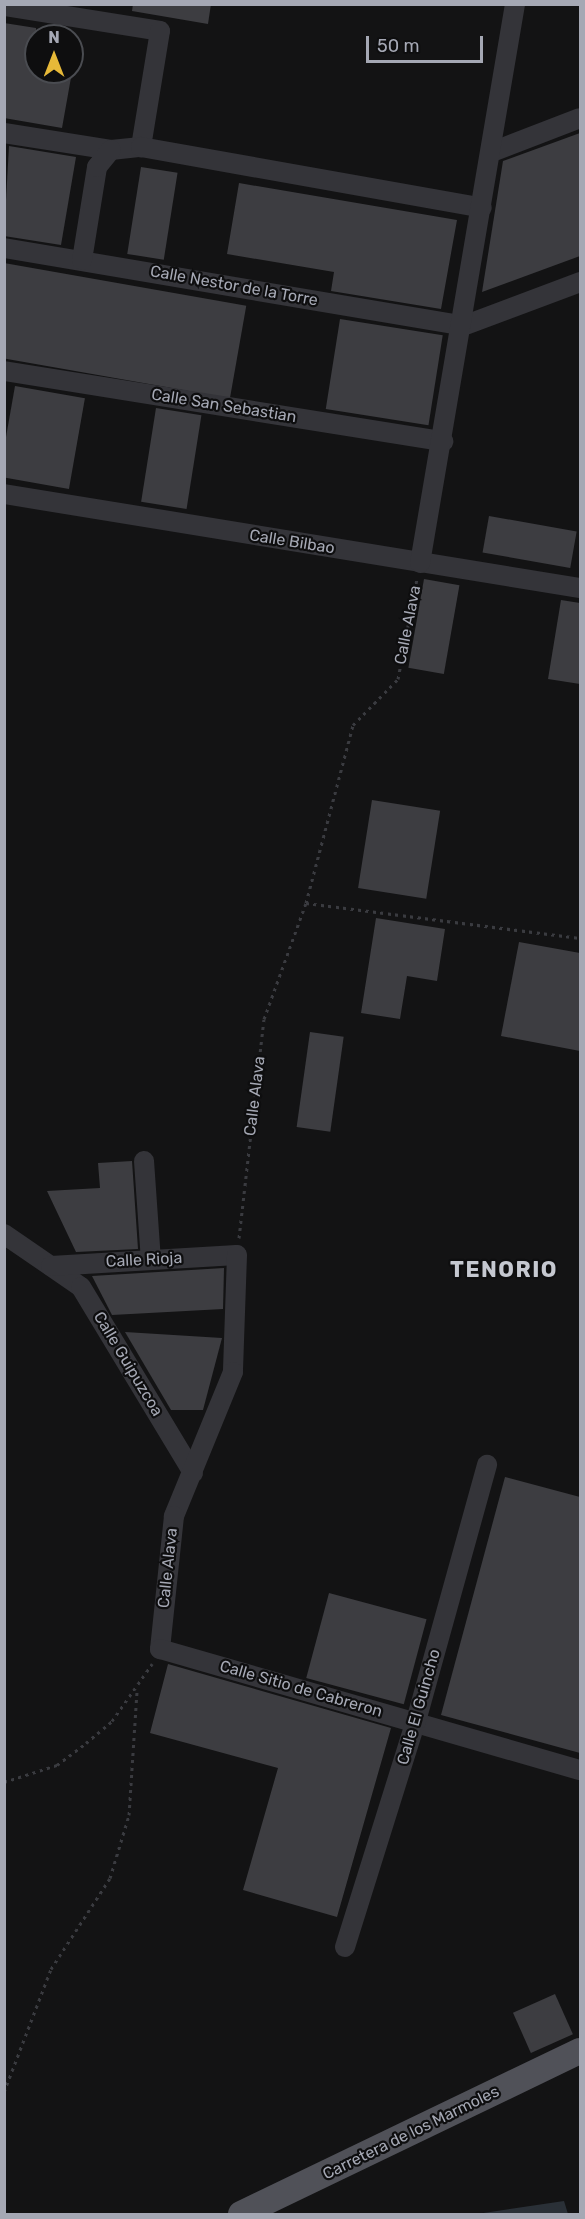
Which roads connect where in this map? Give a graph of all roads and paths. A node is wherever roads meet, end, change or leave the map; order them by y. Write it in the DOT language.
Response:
graph roads {
  1 [pos="515,4"];
  2 [pos="4,6"];
  3 [pos="95,12"];
  4 [pos="580,118"];
  5 [pos="4,133"];
  6 [pos="141,147"];
  7 [pos="111,150"];
  8 [pos="492,152"];
  9 [pos="482,208"];
  10 [pos="4,248"];
  11 [pos="82,260"];
  12 [pos="580,282"];
  13 [pos="463,326"];
  14 [pos="4,371"];
  15 [pos="442,441"];
  16 [pos="4,494"];
  17 [pos="420,563"];
  18 [pos="580,588"];
  19 [pos="306,903"];
  20 [pos="580,938"];
  21 [pos="144,1161"];
  22 [pos="4,1234"];
  23 [pos="237,1255"];
  24 [pos="151,1260"];
  25 [pos="51,1266"];
  26 [pos="487,1465"];
  27 [pos="193,1473"];
  28 [pos="160,1649"];
  29 [pos="137,1690"];
  30 [pos="416,1721"];
  31 [pos="580,1770"];
  32 [pos="4,1782"];
  33 [pos="345,1947"];
  34 [pos="580,2051"];
  35 [pos="4,2092"];
  36 [pos="241,2214"];
  1 -- 8 [label="street"];
  2 -- 3 [label="street"];
  3 -- 6 [label="street"];
  4 -- 8 [label="street"];
  5 -- 7 [label="street"];
  6 -- 7 [label="street"];
  6 -- 9 [label="street"];
  7 -- 11 [label="street"];
  8 -- 9 [label="street"];
  9 -- 13 [label="street"];
  10 -- 11 [label="street, Calle Nestor de la Torre"];
  11 -- 13 [label="street, Calle Nestor de la Torre"];
  12 -- 13 [label="street"];
  13 -- 15 [label="street"];
  14 -- 15 [label="street, Calle San Sebastian"];
  15 -- 17 [label="street"];
  16 -- 17 [label="street, Calle Bilbao"];
  17 -- 18 [label="street, Calle Bilbao"];
  17 -- 19 [label="path, Calle Alava"];
  19 -- 20 [label="path"];
  19 -- 23 [label="path, Calle Alava"];
  21 -- 24 [label="street"];
  22 -- 25 [label="street, Calle Guipuzcoa"];
  23 -- 24 [label="street, Calle Rioja"];
  23 -- 27 [label="street, Calle Alava"];
  24 -- 25 [label="street, Calle Rioja"];
  25 -- 27 [label="street, Calle Guipuzcoa"];
  26 -- 30 [label="street, Calle El Guincho"];
  27 -- 28 [label="street, Calle Alava"];
  28 -- 29 [label="path"];
  28 -- 30 [label="street, Calle Sitio de Cabreron"];
  29 -- 32 [label="path"];
  29 -- 35 [label="path"];
  30 -- 31 [label="street, Calle Sitio de Cabreron"];
  30 -- 33 [label="street, Calle El Guincho"];
  34 -- 36 [label="main road, Carretera de los Marmoles"];
}
